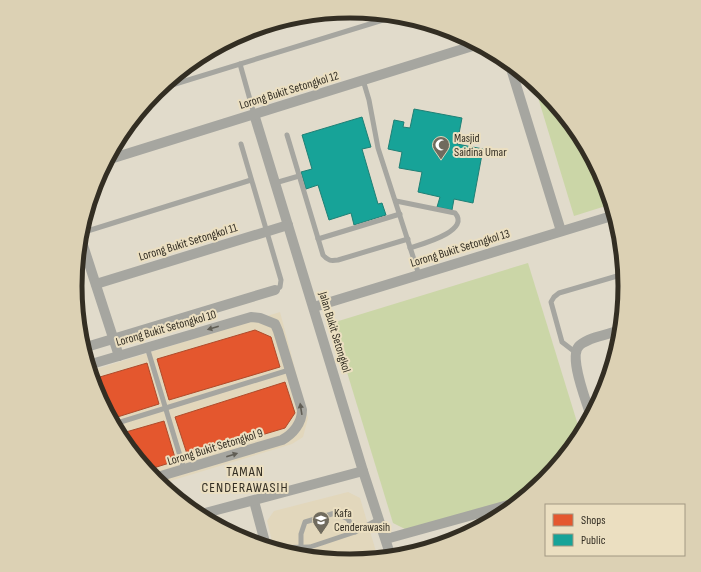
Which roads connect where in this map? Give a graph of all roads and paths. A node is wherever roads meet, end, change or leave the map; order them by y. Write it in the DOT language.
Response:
graph roads {
  1 [pos="383,20"];
  2 [pos="470,47"];
  3 [pos="240,64"];
  4 [pos="513,72"];
  5 [pos="363,80"];
  6 [pos="175,84"];
  7 [pos="254,114"];
  8 [pos="286,135"];
  9 [pos="241,144"];
  10 [pos="117,154"];
  11 [pos="118,157"];
  12 [pos="115,158"];
  13 [pos="299,176"];
  14 [pos="251,180"];
  15 [pos="275,183"];
  16 [pos="396,201"];
  17 [pos="400,214"];
  18 [pos="609,217"];
  19 [pos="288,225"];
  20 [pos="89,231"];
  21 [pos="561,231"];
  22 [pos="266,232"];
  23 [pos="318,239"];
  24 [pos="408,239"];
  25 [pos="410,248"];
  26 [pos="85,251"];
  27 [pos="419,275"];
  28 [pos="618,276"];
  29 [pos="96,284"];
  30 [pos="275,290"];
  31 [pos="314,308"];
  32 [pos="614,332"];
  33 [pos="113,339"];
  34 [pos="90,346"];
  35 [pos="147,347"];
  36 [pos="575,352"];
  37 [pos="118,356"];
  38 [pos="94,363"];
  39 [pos="289,370"];
  40 [pos="165,408"];
  41 [pos="589,409"];
  42 [pos="120,422"];
  43 [pos="184,469"];
  44 [pos="363,471"];
  45 [pos="161,476"];
  46 [pos="254,501"];
  47 [pos="503,507"];
  48 [pos="208,513"];
  49 [pos="379,519"];
  50 [pos="355,532"];
  51 [pos="386,539"];
  52 [pos="264,540"];
  53 [pos="291,547"];
  54 [pos="301,547"];
  55 [pos="389,551"];
  1 -- 3 [label="lane"];
  2 -- 5 [label="street, Lorong Bukit Setongkol 12"];
  3 -- 6 [label="lane"];
  3 -- 7 [label="lane"];
  4 -- 21 [label="street"];
  5 -- 7 [label="street, Lorong Bukit Setongkol 12"];
  5 -- 16 [label="lane"];
  7 -- 11 [label="street, Lorong Bukit Setongkol 12"];
  7 -- 15 [label="street, Jalan Bukit Setongkol"];
  8 -- 13 [label="lane"];
  9 -- 14 [label="lane"];
  10 -- 11 [label="lane"];
  11 -- 12 [label="street, Lorong Bukit Setongkol 12"];
  13 -- 15 [label="lane"];
  13 -- 23 [label="lane"];
  14 -- 20 [label="lane"];
  14 -- 22 [label="lane"];
  15 -- 19 [label="street, Jalan Bukit Setongkol"];
  16 -- 17 [label="lane"];
  16 -- 25 [label="lane"];
  17 -- 23 [label="lane"];
  17 -- 24 [label="lane"];
  18 -- 21 [label="street, Lorong Bukit Setongkol 13"];
  19 -- 22 [label="street, Lorong Bukit Setongkol 11"];
  19 -- 31 [label="street, Jalan Bukit Setongkol"];
  21 -- 27 [label="street, Lorong Bukit Setongkol 13"];
  22 -- 29 [label="street, Lorong Bukit Setongkol 11"];
  22 -- 30 [label="lane"];
  23 -- 24 [label="lane"];
  24 -- 25 [label="lane"];
  25 -- 27 [label="lane"];
  26 -- 29 [label="street"];
  27 -- 31 [label="street, Lorong Bukit Setongkol 13"];
  28 -- 36 [label="lane"];
  29 -- 33 [label="street"];
  30 -- 33 [label="street"];
  31 -- 44 [label="street, Jalan Bukit Setongkol"];
  32 -- 36 [label="street"];
  33 -- 34 [label="street"];
  33 -- 37 [label="street"];
  35 -- 37 [label="street, Lorong Bukit Setongkol 10"];
  39 -- 35 [label="street, Lorong Bukit Setongkol 10, one-way"];
  35 -- 40 [label="lane"];
  36 -- 41 [label="street"];
  37 -- 38 [label="street, Lorong Bukit Setongkol 10"];
  39 -- 40 [label="lane"];
  43 -- 39 [label="street, Lorong Bukit Setongkol 9, one-way"];
  40 -- 42 [label="lane"];
  40 -- 43 [label="lane"];
  43 -- 45 [label="street, Lorong Bukit Setongkol 9"];
  44 -- 46 [label="street"];
  44 -- 49 [label="street, Jalan Bukit Setongkol"];
  46 -- 48 [label="street"];
  46 -- 52 [label="street"];
  47 -- 51 [label="street"];
  49 -- 50 [label="lane"];
  49 -- 51 [label="street, Jalan Bukit Setongkol"];
  50 -- 54 [label="lane"];
  50 -- 54 [label="lane"];
  51 -- 55 [label="street, Jalan Bukit Setongkol"];
  53 -- 54 [label="lane"];
}
